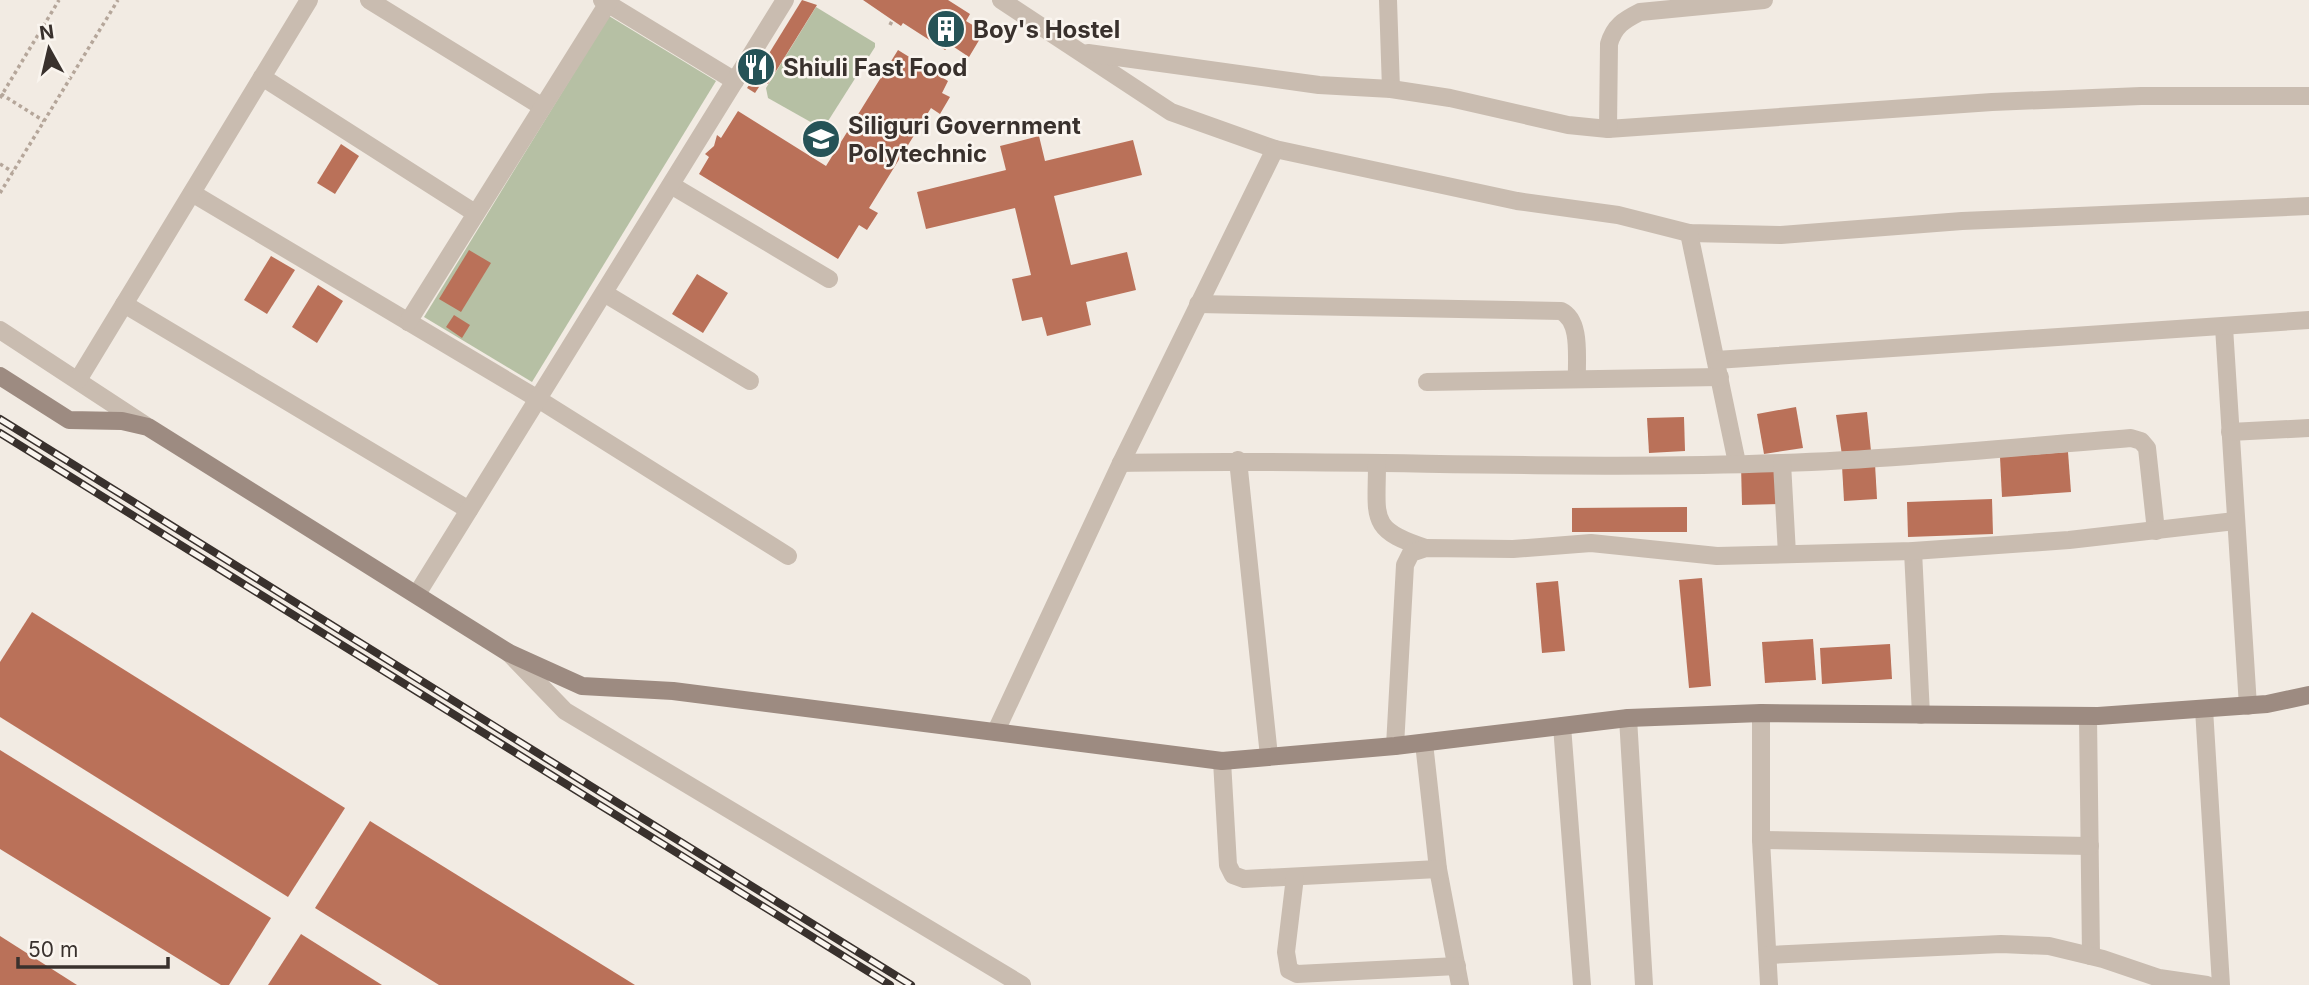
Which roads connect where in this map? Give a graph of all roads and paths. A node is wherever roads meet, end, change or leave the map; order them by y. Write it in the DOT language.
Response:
graph roads {
  1 [pos="59,0"];
  2 [pos="118,0"];
  3 [pos="309,0"];
  4 [pos="369,0"];
  5 [pos="785,0"];
  6 [pos="1001,0"];
  7 [pos="1388,0"];
  8 [pos="1764,0"];
  9 [pos="605,2"];
  10 [pos="1082,52"];
  11 [pos="262,77"];
  12 [pos="736,88"];
  13 [pos="1391,89"];
  14 [pos="1,95"];
  15 [pos="2309,96"];
  16 [pos="541,106"];
  17 [pos="44,121"];
  18 [pos="1608,129"];
  19 [pos="1275,149"];
  20 [pos="0,164"];
  21 [pos="13,172"];
  22 [pos="671,185"];
  23 [pos="0,193"];
  24 [pos="192,193"];
  25 [pos="2309,206"];
  26 [pos="475,214"];
  27 [pos="1689,233"];
  28 [pos="829,279"];
  29 [pos="604,292"];
  30 [pos="124,304"];
  31 [pos="1198,304"];
  32 [pos="2309,320"];
  33 [pos="408,322"];
  34 [pos="2224,327"];
  35 [pos="0,330"];
  36 [pos="1718,368"];
  37 [pos="0,376"];
  38 [pos="1577,379"];
  39 [pos="78,380"];
  40 [pos="750,381"];
  41 [pos="1427,382"];
  42 [pos="538,399"];
  43 [pos="148,427"];
  44 [pos="2309,428"];
  45 [pos="2230,432"];
  46 [pos="1238,460"];
  47 [pos="1121,463"];
  48 [pos="1377,463"];
  49 [pos="1737,463"];
  50 [pos="1782,463"];
  51 [pos="469,510"];
  52 [pos="2235,522"];
  53 [pos="2156,531"];
  54 [pos="1426,548"];
  55 [pos="1913,551"];
  56 [pos="1787,554"];
  57 [pos="788,556"];
  58 [pos="416,593"];
  59 [pos="509,653"];
  60 [pos="2309,700"];
  61 [pos="2248,706"];
  62 [pos="2204,709"];
  63 [pos="1762,713"];
  64 [pos="1921,715"];
  65 [pos="2088,716"];
  66 [pos="1628,718"];
  67 [pos="1562,726"];
  68 [pos="996,730"];
  69 [pos="1424,743"];
  70 [pos="1395,746"];
  71 [pos="1269,756"];
  72 [pos="1222,761"];
  73 [pos="1761,840"];
  74 [pos="2090,846"];
  75 [pos="1438,869"];
  76 [pos="1295,877"];
  77 [pos="1768,955"];
  78 [pos="2091,956"];
  79 [pos="1457,966"];
  80 [pos="1333,979"];
  81 [pos="1022,985"];
  82 [pos="1460,985"];
  83 [pos="1582,985"];
  84 [pos="1644,985"];
  85 [pos="1769,985"];
  86 [pos="2207,985"];
  87 [pos="2221,985"];
  1 -- 14 [label="path"];
  2 -- 17 [label="path"];
  3 -- 11 [label="street"];
  4 -- 16 [label="street"];
  5 -- 12 [label="street"];
  6 -- 10 [label="street"];
  7 -- 13 [label="street"];
  8 -- 18 [label="street"];
  9 -- 12 [label="street"];
  9 -- 16 [label="street"];
  10 -- 13 [label="street"];
  10 -- 19 [label="street"];
  11 -- 24 [label="street"];
  11 -- 26 [label="street"];
  12 -- 22 [label="street"];
  13 -- 18 [label="street"];
  14 -- 17 [label="path"];
  15 -- 18 [label="street"];
  16 -- 26 [label="street"];
  17 -- 21 [label="path"];
  19 -- 27 [label="street"];
  19 -- 31 [label="street"];
  20 -- 21 [label="path"];
  21 -- 23 [label="path"];
  22 -- 28 [label="street"];
  22 -- 29 [label="street"];
  24 -- 30 [label="street"];
  24 -- 33 [label="street"];
  25 -- 27 [label="street"];
  26 -- 33 [label="street"];
  27 -- 36 [label="street"];
  29 -- 40 [label="street"];
  29 -- 42 [label="street"];
  30 -- 39 [label="street"];
  30 -- 51 [label="street"];
  31 -- 38 [label="street"];
  31 -- 47 [label="street"];
  32 -- 34 [label="street"];
  33 -- 42 [label="street"];
  34 -- 36 [label="street"];
  34 -- 45 [label="street"];
  35 -- 39 [label="street"];
  36 -- 38 [label="street"];
  36 -- 49 [label="street"];
  37 -- 43 [label="street"];
  38 -- 41 [label="street"];
  39 -- 43 [label="street"];
  42 -- 51 [label="street"];
  42 -- 57 [label="street"];
  43 -- 58 [label="street"];
  44 -- 45 [label="street"];
  45 -- 52 [label="street"];
  46 -- 47 [label="street"];
  46 -- 48 [label="street"];
  46 -- 71 [label="street"];
  47 -- 68 [label="street"];
  48 -- 49 [label="street"];
  48 -- 54 [label="street"];
  49 -- 50 [label="street"];
  50 -- 53 [label="street"];
  50 -- 56 [label="street"];
  51 -- 58 [label="street"];
  52 -- 53 [label="street"];
  52 -- 61 [label="street"];
  53 -- 55 [label="street"];
  54 -- 56 [label="street"];
  54 -- 70 [label="street"];
  55 -- 56 [label="street"];
  55 -- 64 [label="street"];
  58 -- 59 [label="street"];
  59 -- 68 [label="street"];
  59 -- 81 [label="street"];
  60 -- 61 [label="street"];
  61 -- 62 [label="street"];
  62 -- 65 [label="street"];
  62 -- 87 [label="street"];
  63 -- 64 [label="street"];
  63 -- 66 [label="street"];
  63 -- 73 [label="street"];
  64 -- 65 [label="street"];
  65 -- 74 [label="street"];
  66 -- 67 [label="street"];
  66 -- 84 [label="street"];
  67 -- 69 [label="street"];
  67 -- 83 [label="street"];
  68 -- 72 [label="street"];
  69 -- 70 [label="street"];
  69 -- 75 [label="street"];
  70 -- 71 [label="street"];
  71 -- 72 [label="street"];
  72 -- 76 [label="street"];
  73 -- 74 [label="street"];
  73 -- 77 [label="street"];
  74 -- 78 [label="street"];
  75 -- 76 [label="street"];
  75 -- 79 [label="street"];
  76 -- 80 [label="street"];
  77 -- 78 [label="street"];
  77 -- 85 [label="street"];
  78 -- 86 [label="street"];
  79 -- 80 [label="street"];
  79 -- 82 [label="street"];
}
